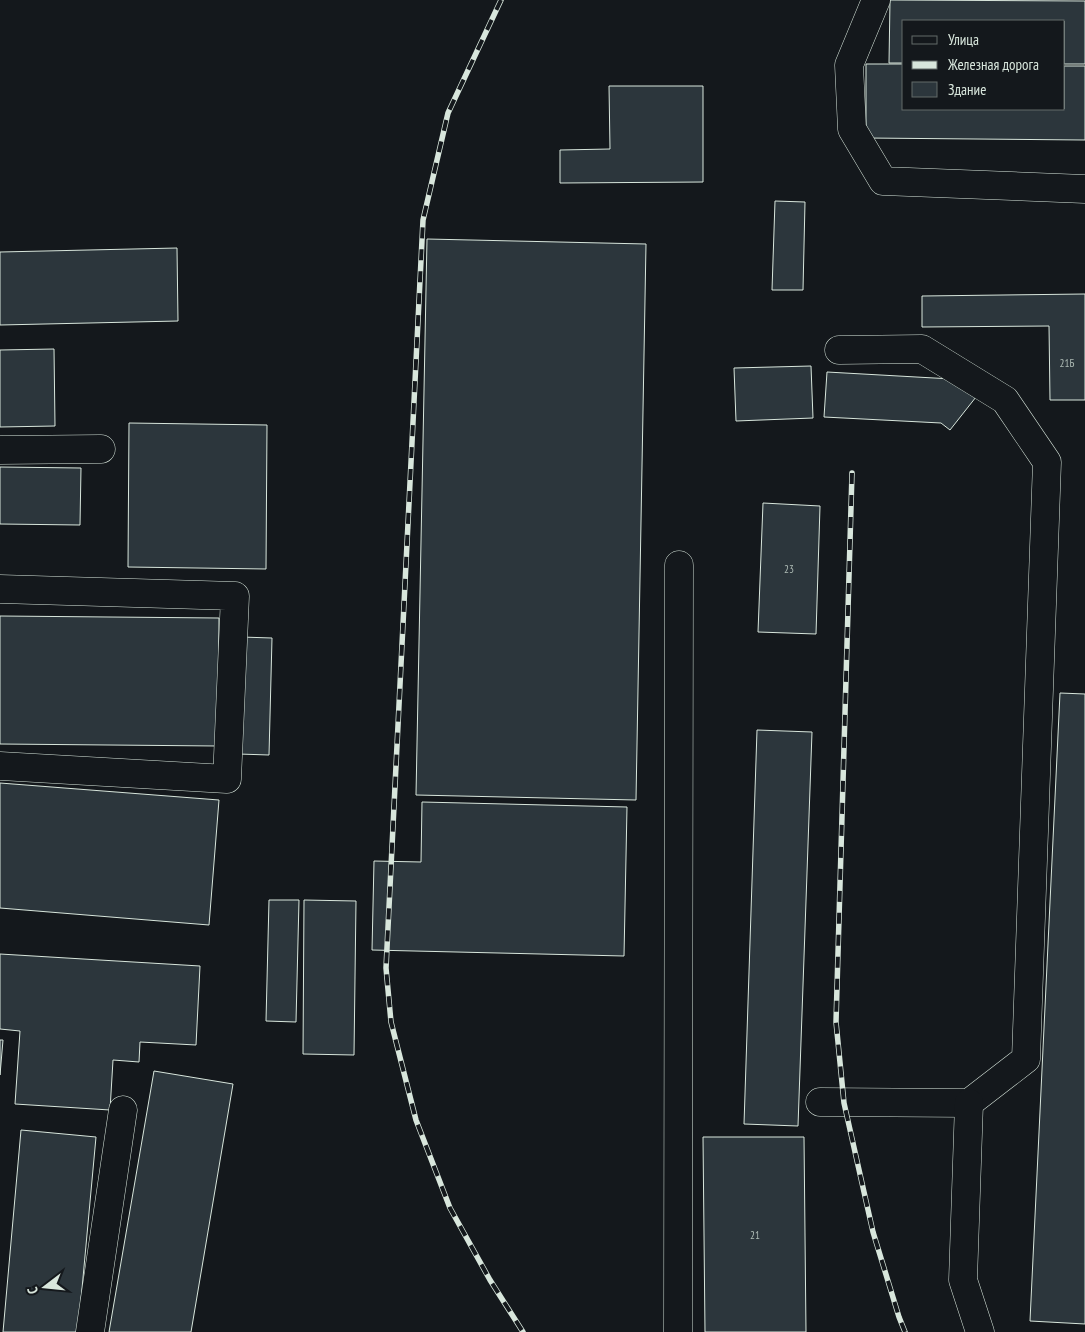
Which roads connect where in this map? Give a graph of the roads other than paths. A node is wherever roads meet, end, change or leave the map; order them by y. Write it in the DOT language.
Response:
graph roads {
  1 [pos="876,0"];
  2 [pos="1085,188"];
  3 [pos="839,350"];
  4 [pos="101,449"];
  5 [pos="0,450"];
  6 [pos="679,565"];
  7 [pos="0,589"];
  8 [pos="0,766"];
  9 [pos="820,1102"];
  10 [pos="969,1103"];
  11 [pos="123,1110"];
  12 [pos="90,1332"];
  13 [pos="678,1332"];
  14 [pos="980,1332"];
  1 -- 2 [label="lane"];
  3 -- 10 [label="lane"];
  4 -- 5 [label="lane"];
  6 -- 13 [label="lane"];
  7 -- 8 [label="lane"];
  9 -- 10 [label="lane"];
  10 -- 14 [label="lane"];
  11 -- 12 [label="lane"];
}
